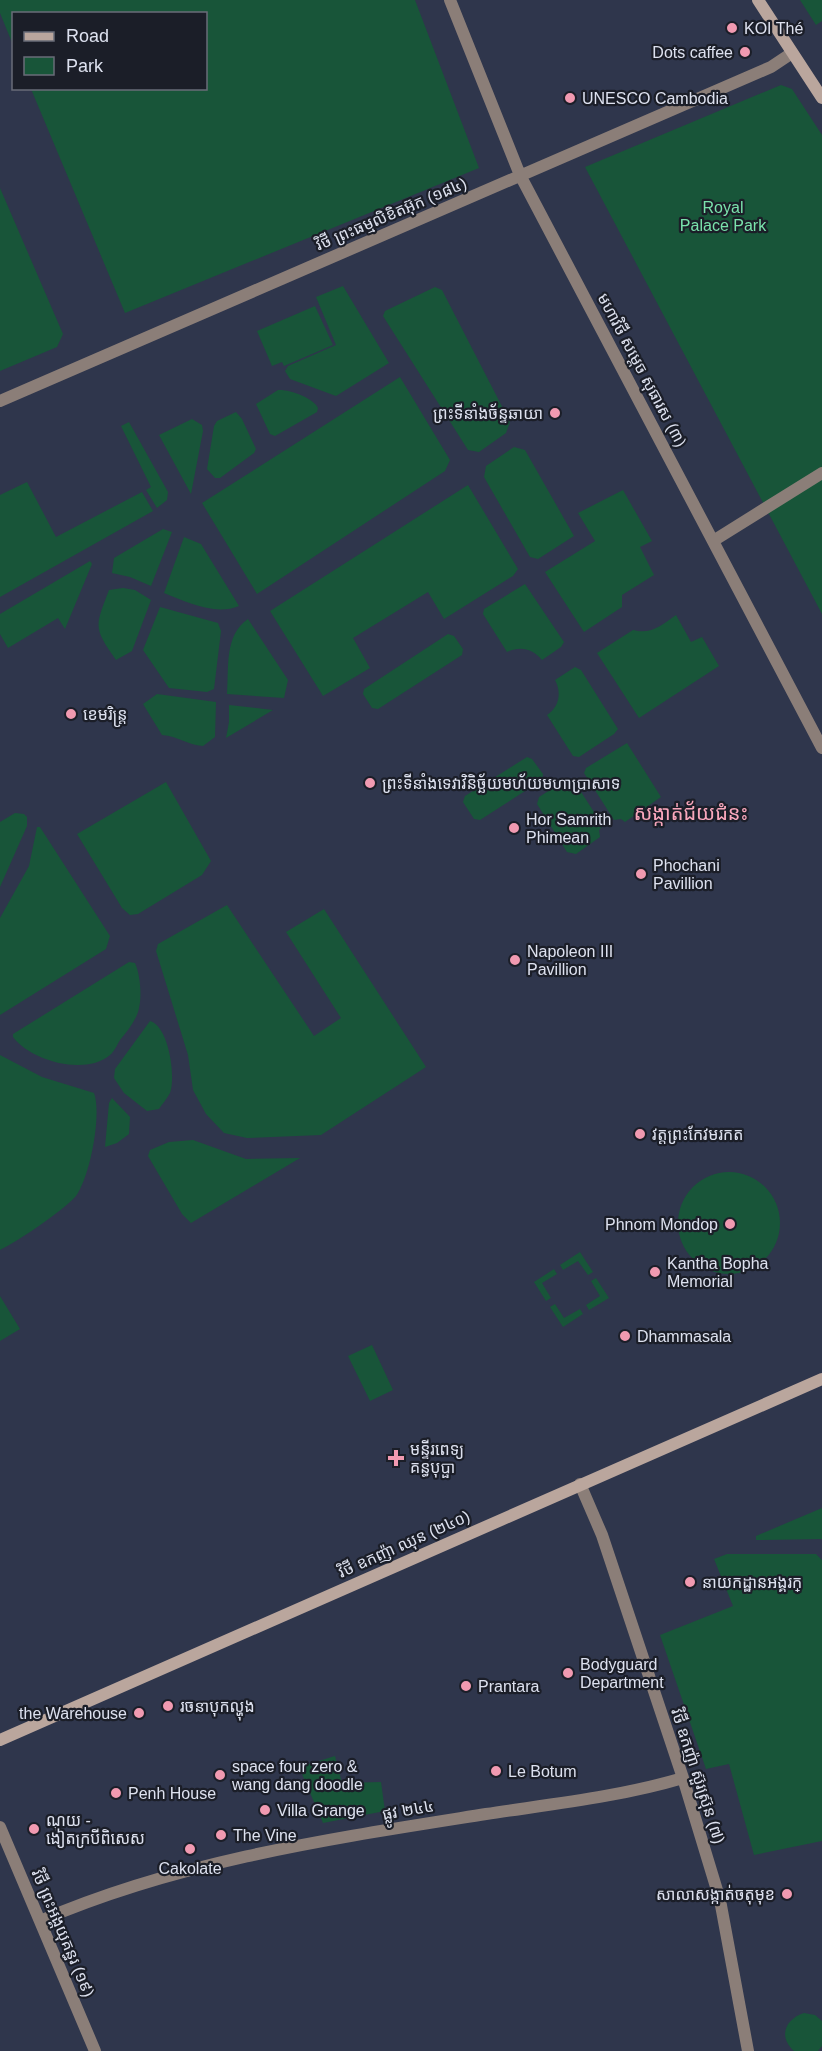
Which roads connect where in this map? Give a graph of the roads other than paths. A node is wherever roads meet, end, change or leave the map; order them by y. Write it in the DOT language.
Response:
graph roads {
  1 [pos="450,0"];
  2 [pos="758,0"];
  3 [pos="792,53"];
  4 [pos="822,98"];
  5 [pos="519,175"];
  6 [pos="0,401"];
  7 [pos="822,473"];
  8 [pos="713,542"];
  9 [pos="822,748"];
  10 [pos="822,1379"];
  11 [pos="580,1484"];
  12 [pos="0,1740"];
  13 [pos="683,1778"];
  14 [pos="0,1827"];
  15 [pos="40,1921"];
  16 [pos="95,2051"];
  17 [pos="748,2051"];
  1 -- 5 [label="street, មហាវិថី សម្តេច សុធារស (៣)"];
  2 -- 3 [label="street"];
  3 -- 4 [label="street"];
  3 -- 5 [label="street, វិថី ព្រះធម្មលិខិតអ៊ុក (១៨៤)"];
  5 -- 6 [label="street, វិថី ព្រះធម្មលិខិតអ៊ុក (១៨៤)"];
  5 -- 8 [label="street, មហាវិថី សម្តេច សុធារស (៣)"];
  7 -- 8 [label="street"];
  8 -- 9 [label="street, មហាវិថី សម្តេច សុធារស (៣)"];
  10 -- 11 [label="street, វិថី ឧកញ៉ា ឈុន (២៤០)"];
  11 -- 12 [label="street, វិថី ឧកញ៉ា ឈុន (២៤០)"];
  11 -- 13 [label="street, វិថី ឧកញ៉ា ស៊ួរស៊្រុន (៧)"];
  13 -- 15 [label="street, ផ្លូវ ២៤៤"];
  13 -- 17 [label="street, វិថី ឧកញ៉ា ស៊ួរស៊្រុន (៧)"];
  14 -- 15 [label="street, វិថី ព្រះអង្គយុគន្ធរ (១៩)"];
  15 -- 16 [label="street, វិថី ព្រះអង្គយុគន្ធរ (១៩)"];
}
